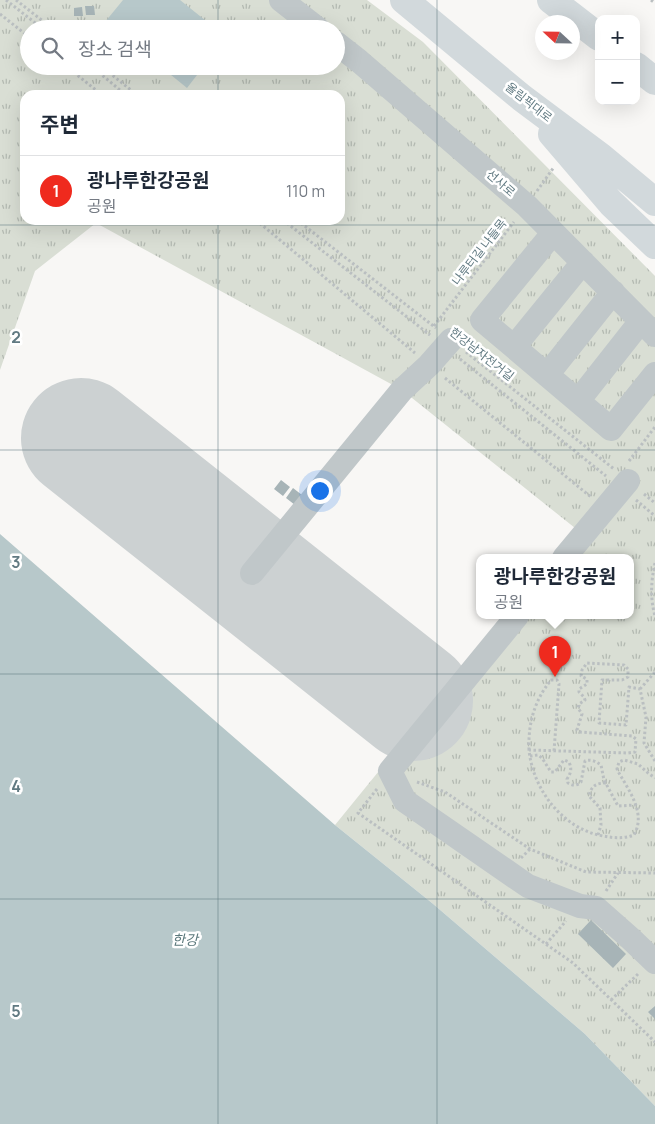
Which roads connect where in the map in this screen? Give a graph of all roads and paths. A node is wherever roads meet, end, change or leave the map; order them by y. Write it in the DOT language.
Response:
graph roads {
  1 [pos="6,0"];
  2 [pos="16,0"];
  3 [pos="281,0"];
  4 [pos="404,0"];
  5 [pos="551,0"];
  6 [pos="651,0"];
  7 [pos="655,3"];
  8 [pos="0,14"];
  9 [pos="32,20"];
  10 [pos="42,20"];
  11 [pos="307,20"];
  12 [pos="20,30"];
  13 [pos="595,34"];
  14 [pos="345,50"];
  15 [pos="640,69"];
  16 [pos="77,75"];
  17 [pos="102,75"];
  18 [pos="112,75"];
  19 [pos="655,81"];
  20 [pos="96,90"];
  21 [pos="120,90"];
  22 [pos="132,90"];
  23 [pos="522,98"];
  24 [pos="556,164"];
  25 [pos="655,202"];
  26 [pos="527,206"];
  27 [pos="290,225"];
  28 [pos="303,225"];
  29 [pos="554,233"];
  30 [pos="655,245"];
  31 [pos="583,262"];
  32 [pos="613,292"];
  33 [pos="648,328"];
  34 [pos="443,338"];
  35 [pos="514,347"];
  36 [pos="655,374"];
  37 [pos="547,375"];
  38 [pos="578,401"];
  39 [pos="655,427"];
  40 [pos="623,481"];
  41 [pos="655,503"];
  42 [pos="655,516"];
  43 [pos="567,554"];
  44 [pos="655,563"];
  45 [pos="252,573"];
  46 [pos="655,616"];
  47 [pos="515,619"];
  48 [pos="655,672"];
  49 [pos="640,689"];
  50 [pos="529,750"];
  51 [pos="554,751"];
  52 [pos="530,756"];
  53 [pos="655,761"];
  54 [pos="390,771"];
  55 [pos="655,778"];
  56 [pos="606,783"];
  57 [pos="635,805"];
  58 [pos="598,835"];
  59 [pos="655,873"];
  60 [pos="580,906"];
  61 [pos="546,944"];
  62 [pos="654,961"];
  63 [pos="611,1000"];
  64 [pos="655,1042"];
  1 -- 9 [label="path"];
  2 -- 10 [label="path"];
  3 -- 11 [label="street"];
  4 -- 23 [label="highway, 올림픽대로"];
  5 -- 13 [label="highway"];
  6 -- 7 [label="path"];
  8 -- 12 [label="path"];
  14 -- 26 [label="street, 선사로"];
  15 -- 19 [label="highway"];
  16 -- 20 [label="path"];
  17 -- 21 [label="path"];
  18 -- 22 [label="path"];
  23 -- 25 [label="highway, 올림픽대로"];
  23 -- 30 [label="highway"];
  24 -- 26 [label="path, 나루터길 나들목"];
  26 -- 29 [label="street, 선사로"];
  26 -- 34 [label="path, 나루터길 나들목"];
  27 -- 34 [label="path"];
  28 -- 34 [label="path, 한강남자전거길"];
  29 -- 31 [label="street, 선사로"];
  29 -- 35 [label="street"];
  31 -- 32 [label="street, 선사로"];
  31 -- 35 [label="street"];
  32 -- 33 [label="street, 선사로"];
  32 -- 37 [label="street"];
  33 -- 38 [label="street"];
  34 -- 40 [label="path"];
  34 -- 40 [label="path, 한강남자전거길"];
  34 -- 45 [label="street"];
  35 -- 37 [label="street"];
  36 -- 38 [label="street"];
  37 -- 38 [label="street"];
  39 -- 40 [label="path"];
  40 -- 41 [label="path, 한강남자전거길"];
  40 -- 42 [label="path"];
  40 -- 43 [label="street"];
  44 -- 46 [label="path"];
  47 -- 54 [label="street"];
  48 -- 49 [label="path"];
  49 -- 51 [label="path"];
  49 -- 53 [label="path"];
  50 -- 51 [label="path"];
  50 -- 51 [label="path"];
  50 -- 52 [label="path"];
  52 -- 56 [label="path"];
  52 -- 58 [label="path"];
  54 -- 59 [label="path"];
  54 -- 60 [label="street"];
  54 -- 61 [label="path"];
  55 -- 57 [label="path"];
  56 -- 57 [label="path"];
  56 -- 58 [label="path"];
  57 -- 58 [label="path"];
  60 -- 61 [label="path"];
  60 -- 62 [label="street"];
  61 -- 63 [label="path"];
  62 -- 63 [label="path"];
  63 -- 64 [label="path"];
}
